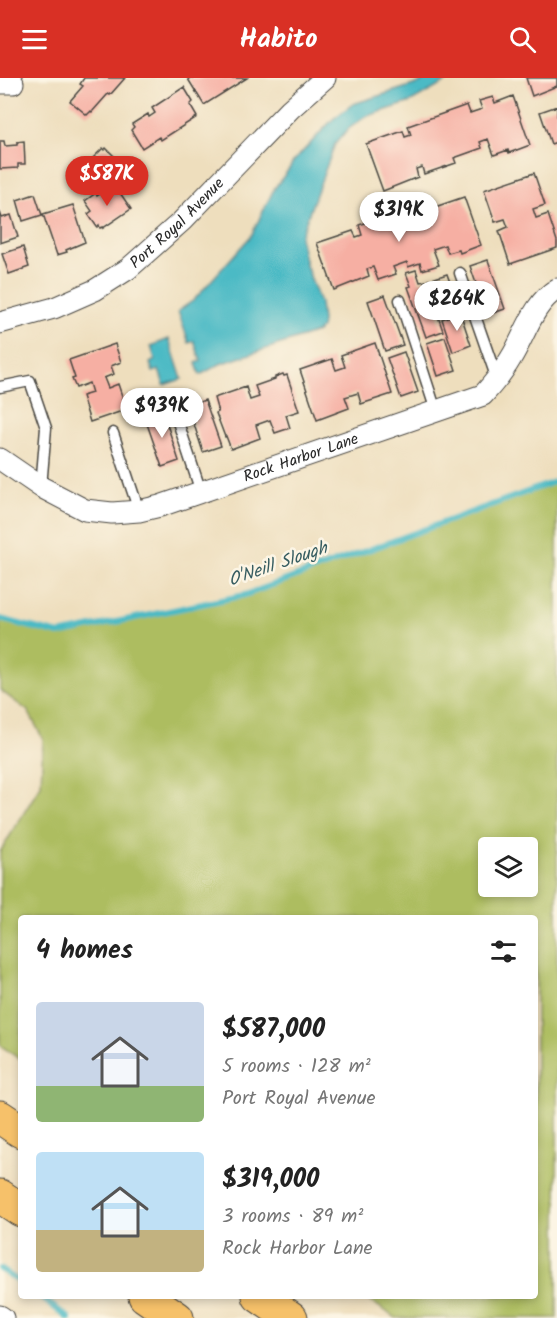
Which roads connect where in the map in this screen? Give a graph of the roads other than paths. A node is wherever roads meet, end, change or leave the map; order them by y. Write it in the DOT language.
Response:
graph roads {
  1 [pos="325,78"];
  2 [pos="459,273"];
  3 [pos="557,289"];
  4 [pos="400,300"];
  5 [pos="0,323"];
  6 [pos="498,379"];
  7 [pos="0,387"];
  8 [pos="436,411"];
  9 [pos="175,413"];
  10 [pos="113,433"];
  11 [pos="0,459"];
  12 [pos="41,486"];
  13 [pos="201,492"];
  14 [pos="139,511"];
  15 [pos="0,1117"];
  16 [pos="18,1129"];
  17 [pos="0,1196"];
  18 [pos="18,1208"];
  19 [pos="149,1299"];
  20 [pos="263,1299"];
  21 [pos="177,1318"];
  22 [pos="291,1318"];
  1 -- 5 [label="street, Port Royal Avenue"];
  2 -- 6 [label="lane"];
  3 -- 6 [label="street, Rock Harbor Lane"];
  4 -- 8 [label="lane"];
  6 -- 8 [label="street, Rock Harbor Lane"];
  7 -- 12 [label="lane"];
  8 -- 13 [label="street, Rock Harbor Lane"];
  9 -- 13 [label="lane"];
  10 -- 14 [label="lane"];
  11 -- 12 [label="street, Rock Harbor Lane"];
  12 -- 14 [label="street, Rock Harbor Lane"];
  13 -- 14 [label="street, Rock Harbor Lane"];
  15 -- 16 [label="highway"];
  17 -- 18 [label="highway"];
  19 -- 21 [label="highway"];
  20 -- 22 [label="highway"];
}
